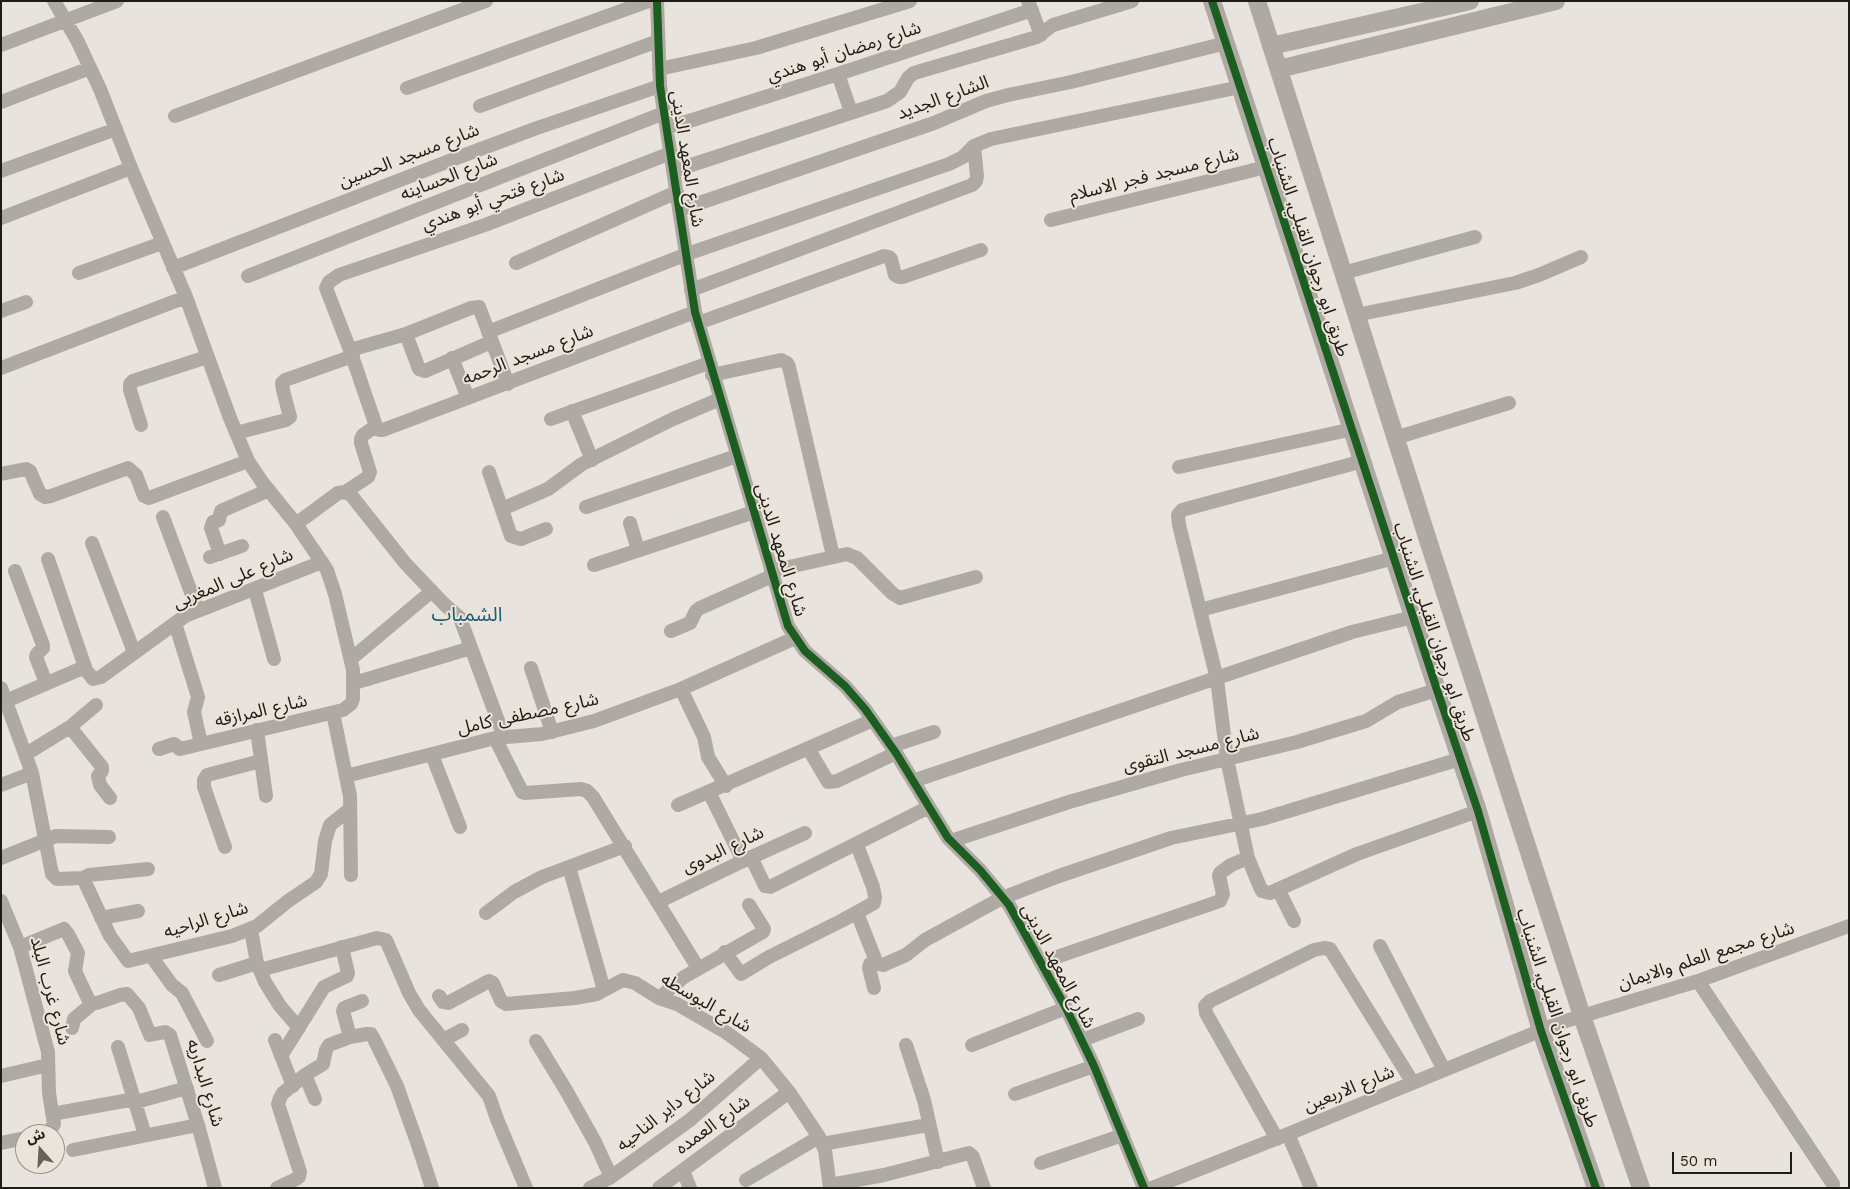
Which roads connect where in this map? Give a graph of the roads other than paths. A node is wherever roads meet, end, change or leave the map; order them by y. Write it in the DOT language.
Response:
graph roads {
  1 [pos="54,1"];
  2 [pos="117,1"];
  3 [pos="486,1"];
  4 [pos="649,1"];
  5 [pos="656,1"];
  6 [pos="910,1"];
  7 [pos="1132,1"];
  8 [pos="1212,1"];
  9 [pos="1257,1"];
  10 [pos="1470,1"];
  11 [pos="1556,1"];
  12 [pos="1030,6"];
  13 [pos="66,22"];
  14 [pos="1041,35"];
  15 [pos="658,41"];
  16 [pos="1226,43"];
  17 [pos="1,46"];
  18 [pos="1271,46"];
  19 [pos="90,68"];
  20 [pos="659,69"];
  21 [pos="1278,69"];
  22 [pos="838,74"];
  23 [pos="660,86"];
  24 [pos="1240,87"];
  25 [pos="407,88"];
  26 [pos="1,102"];
  27 [pos="480,106"];
  28 [pos="851,112"];
  29 [pos="664,113"];
  30 [pos="175,116"];
  31 [pos="667,128"];
  32 [pos="116,129"];
  33 [pos="974,146"];
  34 [pos="671,153"];
  35 [pos="1266,167"];
  36 [pos="131,168"];
  37 [pos="1,171"];
  38 [pos="674,172"];
  39 [pos="677,192"];
  40 [pos="680,210"];
  41 [pos="1,218"];
  42 [pos="1051,220"];
  43 [pos="1474,237"];
  44 [pos="162,243"];
  45 [pos="981,250"];
  46 [pos="687,254"];
  47 [pos="1580,257"];
  48 [pos="516,263"];
  49 [pos="173,268"];
  50 [pos="79,273"];
  51 [pos="1343,273"];
  52 [pos="248,276"];
  53 [pos="691,290"];
  54 [pos="186,297"];
  55 [pos="26,302"];
  56 [pos="1,311"];
  57 [pos="1356,314"];
  58 [pos="696,317"];
  59 [pos="406,334"];
  60 [pos="489,337"];
  61 [pos="352,353"];
  62 [pos="207,357"];
  63 [pos="452,358"];
  64 [pos="1,368"];
  65 [pos="711,369"];
  66 [pos="508,384"];
  67 [pos="468,398"];
  68 [pos="720,399"];
  69 [pos="1510,403"];
  70 [pos="572,412"];
  71 [pos="551,420"];
  72 [pos="141,425"];
  73 [pos="376,426"];
  74 [pos="1352,429"];
  75 [pos="236,433"];
  76 [pos="1395,438"];
  77 [pos="737,456"];
  78 [pos="592,460"];
  79 [pos="248,461"];
  80 [pos="1363,461"];
  81 [pos="1179,467"];
  82 [pos="489,472"];
  83 [pos="1,474"];
  84 [pos="268,490"];
  85 [pos="345,492"];
  86 [pos="586,507"];
  87 [pos="502,509"];
  88 [pos="754,512"];
  89 [pos="163,517"];
  90 [pos="630,523"];
  91 [pos="296,524"];
  92 [pos="546,529"];
  93 [pos="92,543"];
  94 [pos="242,546"];
  95 [pos="638,550"];
  96 [pos="833,556"];
  97 [pos="1394,558"];
  98 [pos="48,559"];
  99 [pos="322,562"];
  100 [pos="594,565"];
  101 [pos="15,571"];
  102 [pos="772,573"];
  103 [pos="976,577"];
  104 [pos="255,590"];
  105 [pos="432,591"];
  106 [pos="1200,610"];
  107 [pos="198,611"];
  108 [pos="1413,616"];
  109 [pos="175,623"];
  110 [pos="671,631"];
  111 [pos="795,638"];
  112 [pos="471,648"];
  113 [pos="134,652"];
  114 [pos="274,659"];
  115 [pos="351,659"];
  116 [pos="531,668"];
  117 [pos="86,670"];
  118 [pos="1217,678"];
  119 [pos="46,683"];
  120 [pos="354,683"];
  121 [pos="680,689"];
  122 [pos="1437,690"];
  123 [pos="3,696"];
  124 [pos="96,705"];
  125 [pos="333,713"];
  126 [pos="873,720"];
  127 [pos="70,728"];
  128 [pos="256,730"];
  129 [pos="552,732"];
  130 [pos="934,732"];
  131 [pos="500,737"];
  132 [pos="201,744"];
  133 [pos="808,748"];
  134 [pos="159,749"];
  135 [pos="893,750"];
  136 [pos="26,754"];
  137 [pos="432,755"];
  138 [pos="1227,759"];
  139 [pos="1460,760"];
  140 [pos="261,761"];
  141 [pos="32,773"];
  142 [pos="346,776"];
  143 [pos="913,781"];
  144 [pos="1,785"];
  145 [pos="726,786"];
  146 [pos="709,792"];
  147 [pos="266,796"];
  148 [pos="110,798"];
  149 [pos="678,805"];
  150 [pos="929,807"];
  151 [pos="350,809"];
  152 [pos="1478,811"];
  153 [pos="1241,822"];
  154 [pos="460,826"];
  155 [pos="805,833"];
  156 [pos="109,837"];
  157 [pos="46,839"];
  158 [pos="951,841"];
  159 [pos="857,845"];
  160 [pos="625,846"];
  161 [pos="225,847"];
  162 [pos="1,858"];
  163 [pos="1248,858"];
  164 [pos="747,859"];
  165 [pos="568,868"];
  166 [pos="148,869"];
  167 [pos="351,875"];
  168 [pos="83,878"];
  169 [pos="1278,889"];
  170 [pos="1002,898"];
  171 [pos="1,901"];
  172 [pos="658,902"];
  173 [pos="749,905"];
  174 [pos="138,911"];
  175 [pos="486,913"];
  176 [pos="857,913"];
  177 [pos="101,918"];
  178 [pos="1294,921"];
  179 [pos="1849,926"];
  180 [pos="251,930"];
  181 [pos="20,946"];
  182 [pos="1380,946"];
  183 [pos="342,947"];
  184 [pos="726,952"];
  185 [pos="151,956"];
  186 [pos="876,962"];
  187 [pos="1042,962"];
  188 [pos="259,966"];
  189 [pos="698,968"];
  190 [pos="219,975"];
  191 [pos="1698,982"];
  192 [pos="874,988"];
  193 [pos="604,990"];
  194 [pos="439,996"];
  195 [pos="659,998"];
  196 [pos="362,1001"];
  197 [pos="92,1004"];
  198 [pos="1066,1008"];
  199 [pos="1578,1017"];
  200 [pos="1138,1019"];
  201 [pos="1559,1023"];
  202 [pos="72,1028"];
  203 [pos="299,1028"];
  204 [pos="462,1030"];
  205 [pos="1541,1031"];
  206 [pos="350,1037"];
  207 [pos="275,1040"];
  208 [pos="443,1040"];
  209 [pos="1082,1040"];
  210 [pos="207,1041"];
  211 [pos="536,1041"];
  212 [pos="972,1045"];
  213 [pos="906,1046"];
  214 [pos="118,1047"];
  215 [pos="281,1056"];
  216 [pos="761,1058"];
  217 [pos="48,1065"];
  218 [pos="1094,1066"];
  219 [pos="1444,1070"];
  220 [pos="305,1075"];
  221 [pos="1,1076"];
  222 [pos="1413,1083"];
  223 [pos="293,1086"];
  224 [pos="187,1088"];
  225 [pos="790,1092"];
  226 [pos="1015,1094"];
  227 [pos="315,1099"];
  228 [pos="135,1100"];
  229 [pos="53,1119"];
  230 [pos="51,1124"];
  231 [pos="198,1125"];
  232 [pos="928,1125"];
  233 [pos="146,1135"];
  234 [pos="1122,1135"];
  235 [pos="1282,1137"];
  236 [pos="15,1140"];
  237 [pos="821,1140"];
  238 [pos="1,1143"];
  239 [pos="73,1150"];
  240 [pos="938,1162"];
  241 [pos="1041,1162"];
  242 [pos="683,1171"];
  243 [pos="611,1177"];
  244 [pos="746,1180"];
  245 [pos="1833,1184"];
  246 [pos="830,1187"];
  247 [pos="215,1188"];
  248 [pos="278,1188"];
  249 [pos="432,1188"];
  250 [pos="526,1188"];
  251 [pos="590,1188"];
  252 [pos="658,1188"];
  253 [pos="690,1188"];
  254 [pos="984,1188"];
  255 [pos="1144,1188"];
  256 [pos="1152,1188"];
  257 [pos="1310,1188"];
  258 [pos="1596,1188"];
  259 [pos="1640,1188"];
  1 -- 13 [label="street"];
  2 -- 13 [label="street"];
  3 -- 30 [label="street"];
  4 -- 25 [label="street"];
  5 -- 15 [label="street, شارع المعهد الدينى"];
  6 -- 20 [label="street"];
  7 -- 14 [label="street"];
  8 -- 16 [label="street, طريق ابو رجوان القبلي, الشنباب"];
  9 -- 18 [label="street, طريق ابو رجوان القبلي, الشنباب"];
  10 -- 18 [label="street"];
  11 -- 21 [label="street"];
  12 -- 14 [label="street"];
  12 -- 22 [label="street, شارع رمضان أبو هندي"];
  13 -- 17 [label="street"];
  13 -- 19 [label="street"];
  14 -- 28 [label="street"];
  15 -- 20 [label="street, شارع المعهد الدينى"];
  15 -- 27 [label="street"];
  16 -- 24 [label="street, طريق ابو رجوان القبلي, الشنباب"];
  16 -- 40 [label="street, الشارع الجديد"];
  18 -- 21 [label="street, طريق ابو رجوان القبلي, الشنباب"];
  19 -- 26 [label="street"];
  19 -- 32 [label="street"];
  20 -- 23 [label="street, شارع المعهد الدينى"];
  21 -- 51 [label="street, طريق ابو رجوان القبلي, الشنباب"];
  22 -- 28 [label="street"];
  22 -- 31 [label="street, شارع رمضان أبو هندي"];
  23 -- 29 [label="street, شارع المعهد الدينى"];
  23 -- 49 [label="street, شارع مسجد الحسين"];
  24 -- 33 [label="street"];
  24 -- 35 [label="street, طريق ابو رجوان القبلي, الشنباب"];
  28 -- 38 [label="street"];
  29 -- 31 [label="street, شارع المعهد الدينى"];
  29 -- 52 [label="street, شارع الحساينه"];
  31 -- 34 [label="street, شارع المعهد الدينى"];
  32 -- 36 [label="street"];
  32 -- 37 [label="street"];
  33 -- 46 [label="street"];
  33 -- 53 [label="street"];
  34 -- 38 [label="street, شارع المعهد الدينى"];
  34 -- 61 [label="street, شارع فتحي أبو هندي"];
  35 -- 42 [label="street, شارع مسجد فجر الاسلام"];
  35 -- 74 [label="street, طريق ابو رجوان القبلي, الشنباب"];
  36 -- 41 [label="street"];
  36 -- 44 [label="street"];
  38 -- 39 [label="street, شارع المعهد الدينى"];
  39 -- 40 [label="street, شارع المعهد الدينى"];
  39 -- 48 [label="street"];
  40 -- 46 [label="street, شارع المعهد الدينى"];
  43 -- 51 [label="street"];
  44 -- 49 [label="street"];
  44 -- 50 [label="street"];
  45 -- 58 [label="street, شارع مسجد الرحمه"];
  46 -- 53 [label="street, شارع المعهد الدينى"];
  46 -- 60 [label="street"];
  47 -- 57 [label="street"];
  49 -- 54 [label="street"];
  51 -- 57 [label="street, طريق ابو رجوان القبلي, الشنباب"];
  53 -- 58 [label="street, شارع المعهد الدينى"];
  54 -- 62 [label="street"];
  54 -- 64 [label="street"];
  55 -- 56 [label="street"];
  57 -- 76 [label="street, طريق ابو رجوان القبلي, الشنباب"];
  58 -- 65 [label="street, شارع المعهد الدينى"];
  58 -- 66 [label="street, شارع مسجد الرحمه"];
  59 -- 60 [label="street"];
  59 -- 61 [label="street"];
  59 -- 63 [label="street"];
  60 -- 63 [label="street"];
  60 -- 66 [label="street"];
  61 -- 73 [label="street"];
  61 -- 75 [label="street"];
  62 -- 72 [label="street"];
  62 -- 75 [label="street"];
  63 -- 67 [label="street"];
  65 -- 68 [label="street, شارع المعهد الدينى"];
  65 -- 70 [label="street"];
  65 -- 96 [label="street"];
  66 -- 67 [label="street, شارع مسجد الرحمه"];
  67 -- 73 [label="street, شارع مسجد الرحمه"];
  68 -- 77 [label="street, شارع المعهد الدينى"];
  68 -- 78 [label="street"];
  69 -- 76 [label="street"];
  70 -- 71 [label="street"];
  70 -- 78 [label="street"];
  73 -- 85 [label="street"];
  74 -- 80 [label="street, طريق ابو رجوان القبلي, الشنباب"];
  74 -- 81 [label="street"];
  75 -- 79 [label="street"];
  76 -- 199 [label="street, طريق ابو رجوان القبلي, الشنباب"];
  77 -- 86 [label="street"];
  77 -- 88 [label="street, شارع المعهد الدينى"];
  78 -- 87 [label="street"];
  79 -- 83 [label="street"];
  79 -- 84 [label="street"];
  80 -- 97 [label="street, طريق ابو رجوان القبلي, الشنباب"];
  80 -- 106 [label="street"];
  82 -- 87 [label="street"];
  84 -- 91 [label="street"];
  84 -- 94 [label="street"];
  85 -- 91 [label="street"];
  85 -- 105 [label="street"];
  87 -- 92 [label="street"];
  88 -- 95 [label="street"];
  88 -- 102 [label="street, شارع المعهد الدينى"];
  89 -- 107 [label="street"];
  90 -- 95 [label="street"];
  91 -- 99 [label="street"];
  93 -- 113 [label="street"];
  95 -- 100 [label="street"];
  96 -- 102 [label="street"];
  96 -- 103 [label="street"];
  97 -- 106 [label="street"];
  97 -- 108 [label="street, طريق ابو رجوان القبلي, الشنباب"];
  98 -- 117 [label="street"];
  99 -- 104 [label="street, شارع على المغربى"];
  99 -- 115 [label="street"];
  101 -- 119 [label="street"];
  102 -- 110 [label="street"];
  102 -- 111 [label="street, شارع المعهد الدينى"];
  104 -- 107 [label="street, شارع على المغربى"];
  104 -- 114 [label="street"];
  105 -- 112 [label="street"];
  105 -- 115 [label="street"];
  106 -- 118 [label="street"];
  107 -- 109 [label="street, شارع على المغربى"];
  108 -- 118 [label="street"];
  108 -- 122 [label="street, طريق ابو رجوان القبلي, الشنباب"];
  109 -- 113 [label="street, شارع على المغربى"];
  109 -- 132 [label="street"];
  111 -- 121 [label="street, شارع مصطفى كامل"];
  111 -- 126 [label="street, شارع المعهد الدينى"];
  112 -- 120 [label="street"];
  112 -- 131 [label="street"];
  113 -- 117 [label="street, شارع على المغربى"];
  115 -- 120 [label="street"];
  116 -- 129 [label="street"];
  117 -- 119 [label="street, شارع على المغربى"];
  118 -- 138 [label="street"];
  118 -- 143 [label="street"];
  119 -- 123 [label="street, شارع على المغربى"];
  120 -- 125 [label="street, شارع المرازقه"];
  121 -- 129 [label="street, شارع مصطفى كامل"];
  121 -- 145 [label="street"];
  122 -- 138 [label="street, شارع مسجد التقوى"];
  122 -- 139 [label="street, طريق ابو رجوان القبلي, الشنباب"];
  123 -- 136 [label="street"];
  124 -- 127 [label="street"];
  125 -- 128 [label="street, شارع المرازقه"];
  125 -- 142 [label="street"];
  126 -- 133 [label="street"];
  126 -- 135 [label="street, شارع المعهد الدينى"];
  127 -- 136 [label="street"];
  127 -- 148 [label="street"];
  128 -- 132 [label="street, شارع المرازقه"];
  128 -- 140 [label="street"];
  129 -- 131 [label="street, شارع مصطفى كامل"];
  130 -- 135 [label="street"];
  131 -- 137 [label="street, شارع مصطفى كامل"];
  131 -- 160 [label="street"];
  132 -- 134 [label="street, شارع المرازقه"];
  133 -- 135 [label="street"];
  133 -- 145 [label="street"];
  135 -- 143 [label="street, شارع المعهد الدينى"];
  136 -- 141 [label="street"];
  137 -- 142 [label="street, شارع مصطفى كامل"];
  137 -- 154 [label="street"];
  138 -- 153 [label="street"];
  138 -- 158 [label="street, شارع مسجد التقوى"];
  139 -- 152 [label="street, طريق ابو رجوان القبلي, الشنباب"];
  139 -- 153 [label="street"];
  140 -- 147 [label="street"];
  140 -- 161 [label="street"];
  141 -- 144 [label="street"];
  141 -- 157 [label="street"];
  142 -- 151 [label="street"];
  143 -- 150 [label="street, شارع المعهد الدينى"];
  145 -- 146 [label="street"];
  146 -- 149 [label="street"];
  146 -- 164 [label="street"];
  150 -- 158 [label="street, شارع المعهد الدينى"];
  150 -- 159 [label="street"];
  151 -- 167 [label="street"];
  151 -- 180 [label="street, شارع الراحيه"];
  152 -- 169 [label="street"];
  152 -- 205 [label="street, طريق ابو رجوان القبلي, الشنباب"];
  153 -- 163 [label="street"];
  153 -- 170 [label="street"];
  155 -- 164 [label="street, شارع البدوى"];
  156 -- 157 [label="street"];
  157 -- 162 [label="street"];
  157 -- 168 [label="street"];
  158 -- 170 [label="street, شارع المعهد الدينى"];
  159 -- 164 [label="street"];
  159 -- 176 [label="street"];
  160 -- 165 [label="street"];
  160 -- 172 [label="street"];
  163 -- 169 [label="street"];
  163 -- 187 [label="street"];
  164 -- 172 [label="street, شارع البدوى"];
  165 -- 175 [label="street"];
  165 -- 193 [label="street"];
  166 -- 168 [label="street"];
  168 -- 177 [label="street"];
  169 -- 178 [label="street"];
  170 -- 186 [label="street"];
  170 -- 187 [label="street, شارع المعهد الدينى"];
  171 -- 181 [label="street, شارع غرب البلد"];
  172 -- 189 [label="street"];
  173 -- 184 [label="street"];
  174 -- 177 [label="street"];
  176 -- 184 [label="street"];
  176 -- 186 [label="street"];
  177 -- 185 [label="street, شارع الراحيه"];
  179 -- 191 [label="street, شارع مجمع العلم والايمان"];
  180 -- 185 [label="street, شارع الراحيه"];
  180 -- 188 [label="street"];
  181 -- 197 [label="street"];
  181 -- 217 [label="street, شارع غرب البلد"];
  182 -- 219 [label="street"];
  183 -- 188 [label="street"];
  183 -- 203 [label="street"];
  183 -- 208 [label="street"];
  184 -- 189 [label="street"];
  185 -- 210 [label="street"];
  186 -- 192 [label="street"];
  187 -- 198 [label="street, شارع المعهد الدينى"];
  188 -- 190 [label="street"];
  188 -- 203 [label="street"];
  189 -- 195 [label="street"];
  191 -- 199 [label="street, شارع مجمع العلم والايمان"];
  191 -- 245 [label="street"];
  193 -- 194 [label="street"];
  193 -- 195 [label="street, شارع البوسطه"];
  195 -- 216 [label="street, شارع البوسطه"];
  196 -- 206 [label="street"];
  197 -- 202 [label="street, شارع البداريه"];
  197 -- 224 [label="street, شارع البداريه"];
  198 -- 209 [label="street, شارع المعهد الدينى"];
  198 -- 212 [label="street"];
  199 -- 201 [label="street, شارع مجمع العلم والايمان"];
  199 -- 259 [label="street, طريق ابو رجوان القبلي, الشنباب"];
  200 -- 209 [label="street"];
  201 -- 205 [label="street, شارع الاربعين"];
  203 -- 215 [label="street"];
  204 -- 208 [label="street"];
  205 -- 219 [label="street, شارع الاربعين"];
  205 -- 258 [label="street, طريق ابو رجوان القبلي, الشنباب"];
  206 -- 220 [label="street"];
  206 -- 249 [label="street"];
  207 -- 215 [label="street"];
  208 -- 250 [label="street"];
  209 -- 218 [label="street, شارع المعهد الدينى"];
  211 -- 243 [label="street"];
  213 -- 232 [label="street"];
  214 -- 228 [label="street"];
  215 -- 223 [label="street"];
  216 -- 225 [label="street, شارع البوسطه"];
  216 -- 243 [label="street, شارع داير الناحيه"];
  217 -- 221 [label="street"];
  217 -- 229 [label="street, شارع غرب البلد"];
  218 -- 226 [label="street"];
  218 -- 234 [label="street, شارع المعهد الدينى"];
  219 -- 222 [label="street, شارع الاربعين"];
  220 -- 223 [label="street"];
  220 -- 227 [label="street"];
  222 -- 235 [label="street, شارع الاربعين"];
  222 -- 235 [label="street"];
  223 -- 248 [label="street"];
  224 -- 228 [label="street"];
  224 -- 231 [label="street, شارع البداريه"];
  225 -- 237 [label="street, شارع البوسطه"];
  225 -- 242 [label="street, شارع العمده"];
  228 -- 229 [label="street"];
  228 -- 233 [label="street"];
  229 -- 230 [label="street"];
  231 -- 233 [label="street"];
  231 -- 247 [label="street, شارع البداريه"];
  232 -- 237 [label="street"];
  232 -- 240 [label="street"];
  233 -- 239 [label="street"];
  234 -- 241 [label="street"];
  234 -- 255 [label="street, شارع المعهد الدينى"];
  235 -- 256 [label="street, شارع الاربعين"];
  235 -- 257 [label="street"];
  236 -- 238 [label="street"];
  237 -- 244 [label="street"];
  237 -- 246 [label="street, شارع البوسطه"];
  240 -- 246 [label="street"];
  240 -- 254 [label="street"];
  242 -- 252 [label="street, شارع العمده"];
  242 -- 253 [label="street"];
  243 -- 251 [label="street, شارع داير الناحيه"];
}
